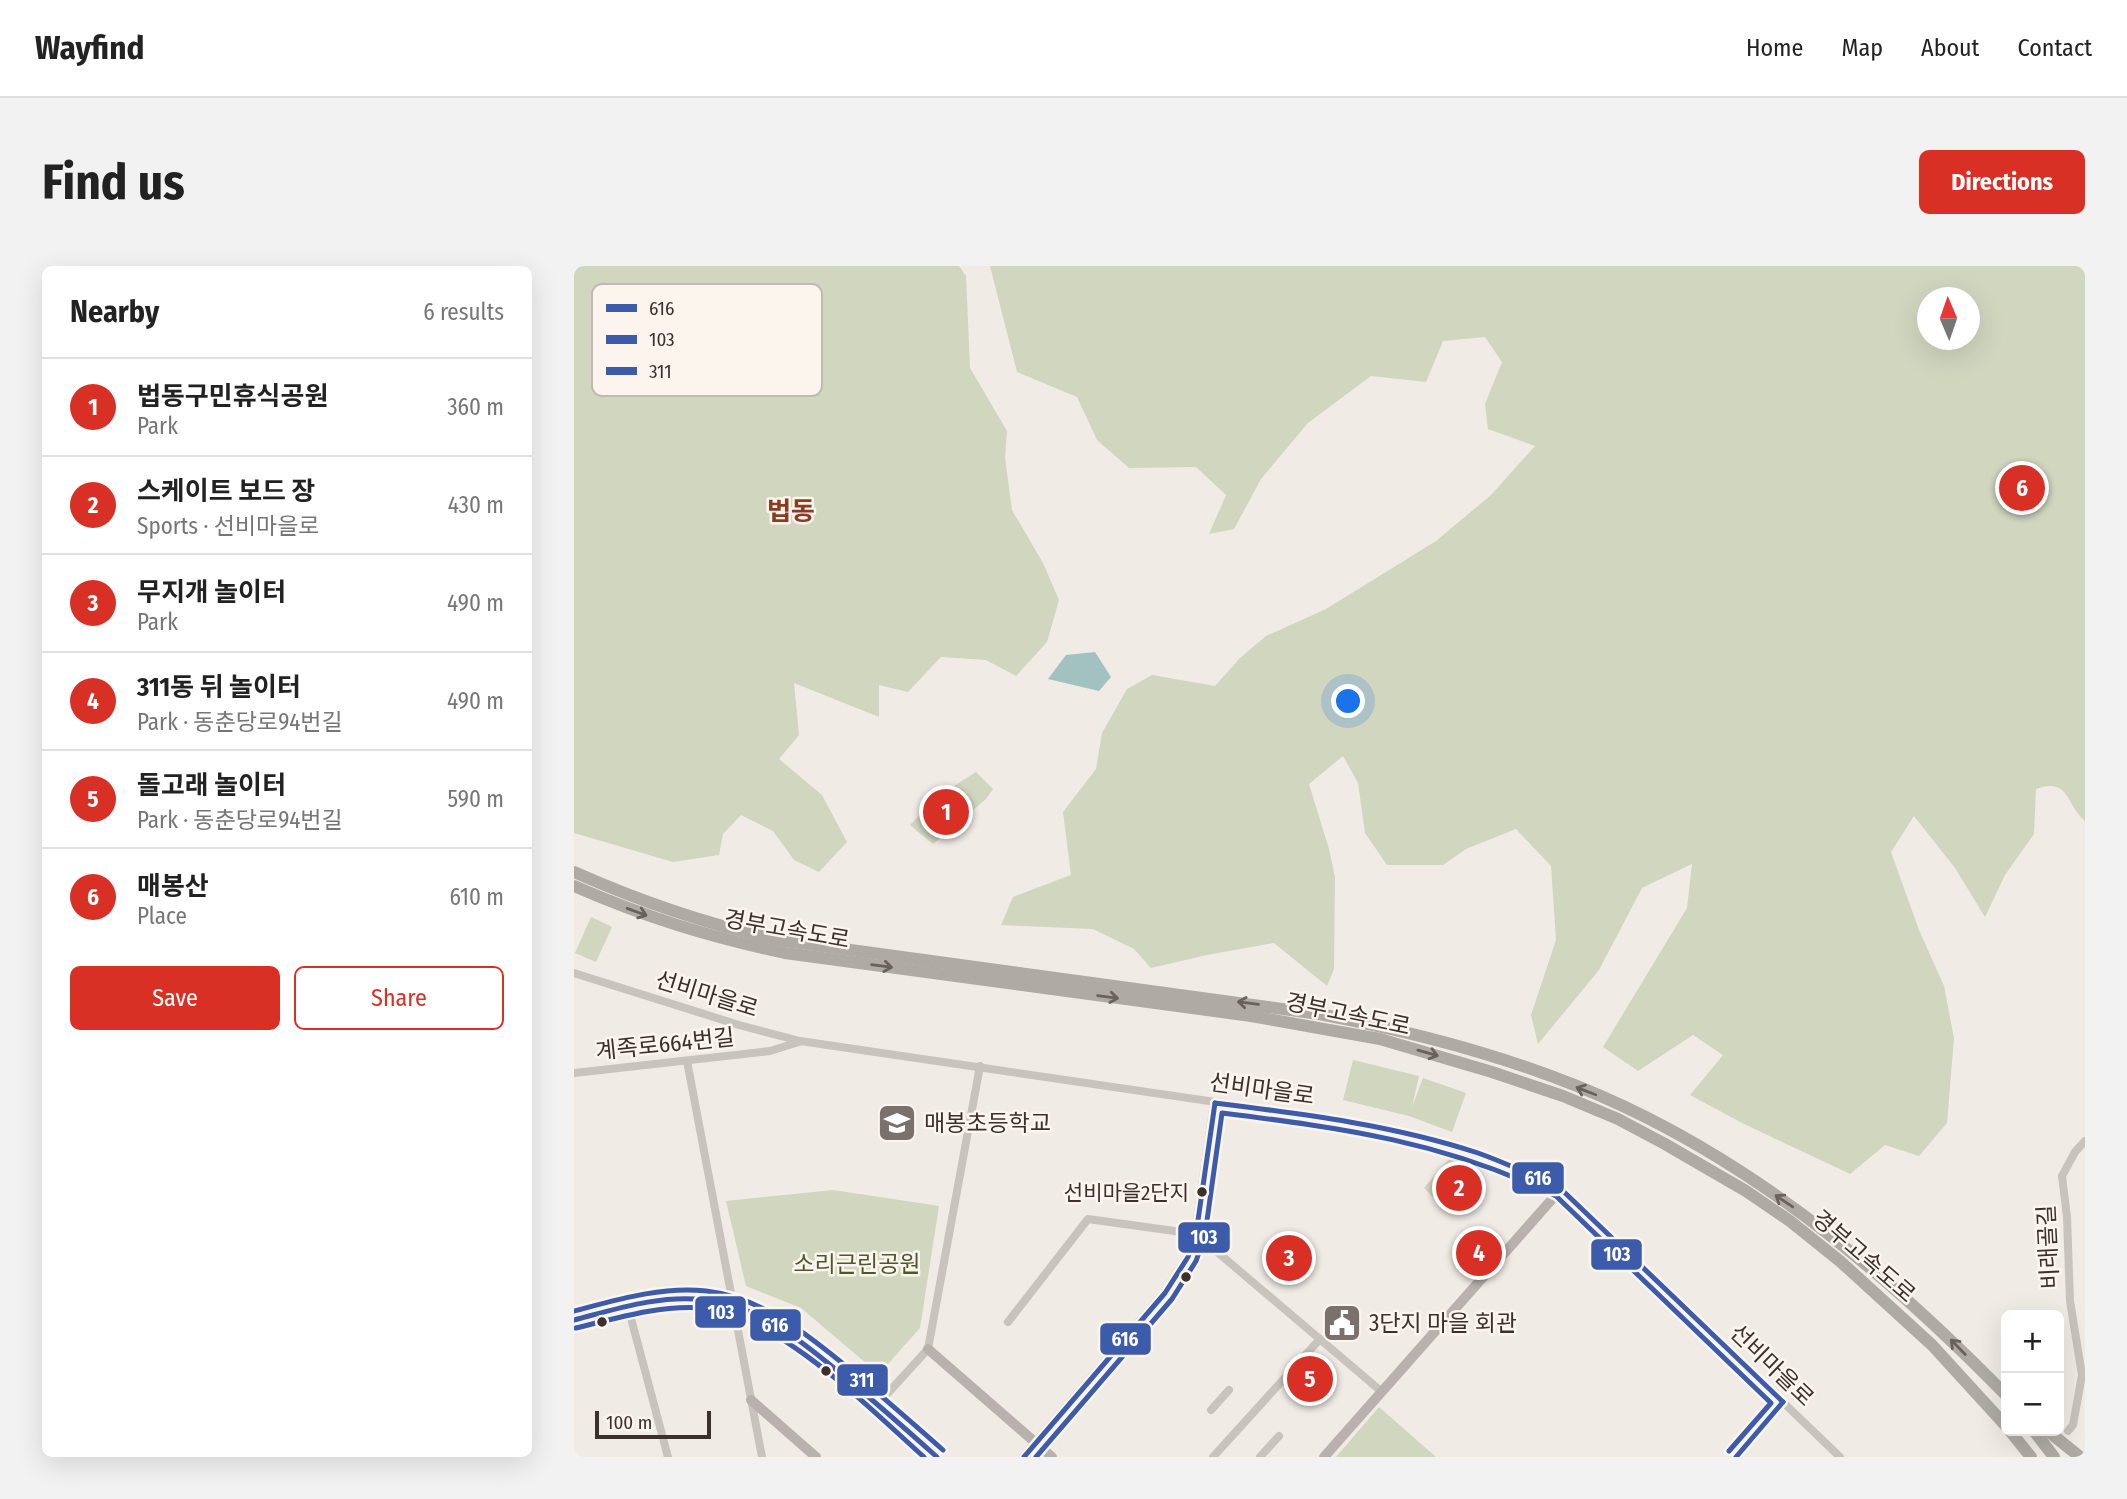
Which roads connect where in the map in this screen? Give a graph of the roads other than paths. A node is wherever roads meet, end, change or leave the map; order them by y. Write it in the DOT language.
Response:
graph roads {
  1 [pos="574,872"];
  2 [pos="574,886"];
  3 [pos="574,972"];
  4 [pos="800,1041"];
  5 [pos="687,1061"];
  6 [pos="980,1066"];
  7 [pos="574,1073"];
  8 [pos="1215,1102"];
  9 [pos="2083,1144"];
  10 [pos="1561,1189"];
  11 [pos="1196,1234"];
  12 [pos="731,1306"];
  13 [pos="628,1307"];
  14 [pos="574,1320"];
  15 [pos="1008,1322"];
  16 [pos="1320,1339"];
  17 [pos="928,1349"];
  18 [pos="1229,1390"];
  19 [pos="2001,1390"];
  20 [pos="1382,1392"];
  21 [pos="751,1400"];
  22 [pos="1783,1402"];
  23 [pos="878,1404"];
  24 [pos="1211,1410"];
  25 [pos="2001,1420"];
  26 [pos="2068,1431"];
  27 [pos="1279,1436"];
  28 [pos="2013,1436"];
  29 [pos="2038,1436"];
  30 [pos="2054,1436"];
  31 [pos="1036,1443"];
  32 [pos="668,1457"];
  33 [pos="762,1457"];
  34 [pos="816,1457"];
  35 [pos="937,1457"];
  36 [pos="1024,1457"];
  37 [pos="1052,1457"];
  38 [pos="1213,1457"];
  39 [pos="1260,1457"];
  40 [pos="1324,1457"];
  41 [pos="1736,1457"];
  42 [pos="1840,1457"];
  43 [pos="2029,1457"];
  44 [pos="2054,1457"];
  45 [pos="2080,1457"];
  19 -- 1 [label="highway, 경부고속도로, one-way"];
  2 -- 25 [label="highway, 경부고속도로, one-way"];
  3 -- 4 [label="street, 선비마을로"];
  4 -- 5 [label="street, 계족로664번길"];
  4 -- 6 [label="street, 선비마을로"];
  5 -- 7 [label="street, 계족로664번길"];
  5 -- 12 [label="street"];
  6 -- 8 [label="street, 선비마을로"];
  6 -- 17 [label="street"];
  8 -- 10 [label="street, 선비마을로"];
  8 -- 11 [label="main road"];
  9 -- 26 [label="street, 비래골길"];
  10 -- 20 [label="main road"];
  10 -- 22 [label="street, 선비마을로"];
  11 -- 15 [label="street"];
  11 -- 16 [label="street"];
  11 -- 31 [label="main road"];
  12 -- 13 [label="main road"];
  12 -- 21 [label="street"];
  12 -- 23 [label="main road"];
  13 -- 14 [label="main road"];
  13 -- 32 [label="street"];
  16 -- 20 [label="street"];
  16 -- 38 [label="street"];
  17 -- 23 [label="street"];
  17 -- 31 [label="main road"];
  18 -- 24 [label="street"];
  20 -- 40 [label="main road"];
  21 -- 33 [label="street"];
  21 -- 34 [label="main road"];
  22 -- 41 [label="street"];
  22 -- 42 [label="street, 선비마을로"];
  23 -- 35 [label="main road"];
  27 -- 39 [label="street"];
  28 -- 43 [label="highway, 경부고속도로"];
  29 -- 44 [label="highway"];
  30 -- 45 [label="highway"];
  31 -- 36 [label="main road"];
  31 -- 37 [label="main road"];
}
